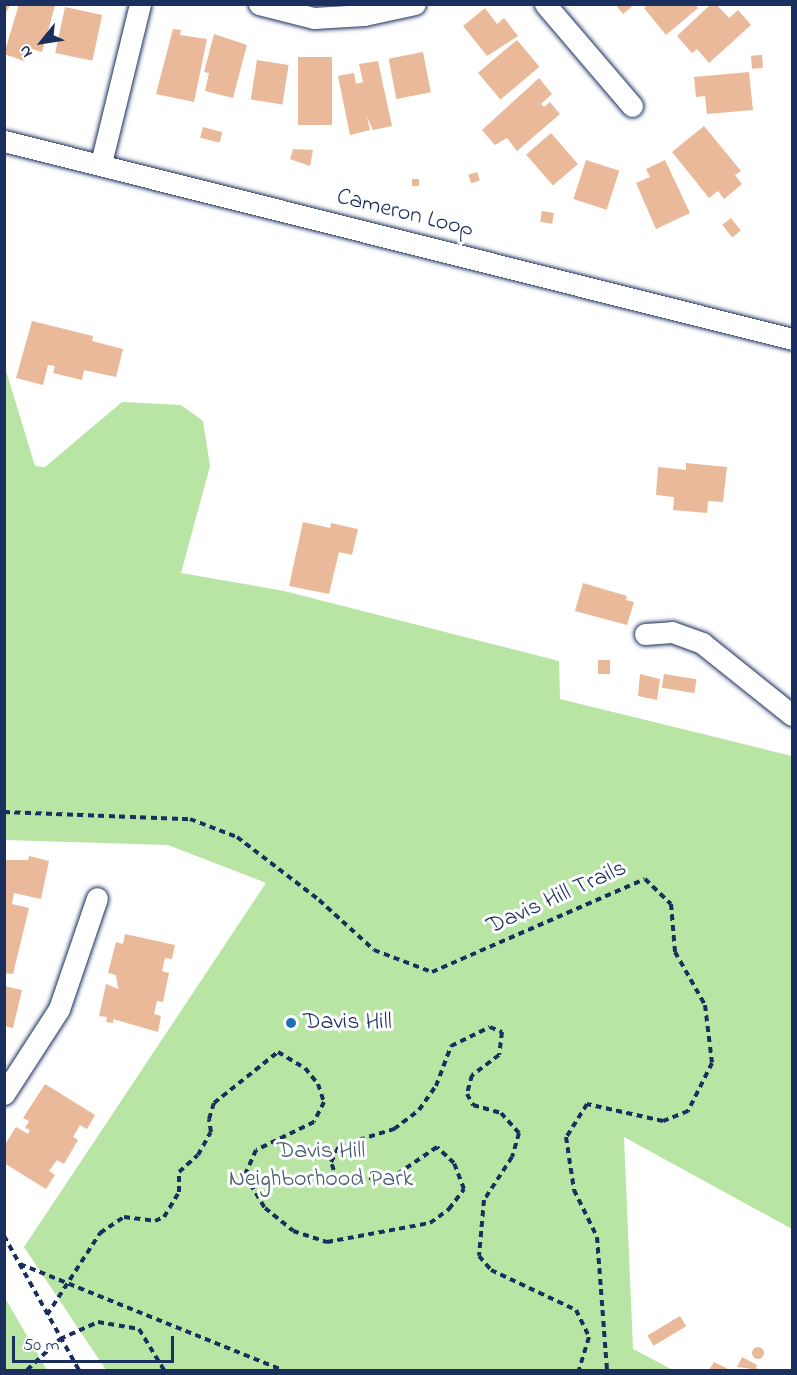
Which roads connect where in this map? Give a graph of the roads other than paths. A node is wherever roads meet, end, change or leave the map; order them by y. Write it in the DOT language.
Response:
graph roads {
  1 [pos="140,4"];
  2 [pos="259,4"];
  3 [pos="415,4"];
  4 [pos="545,4"];
  5 [pos="632,106"];
  6 [pos="4,141"];
  7 [pos="101,163"];
  8 [pos="792,339"];
  9 [pos="645,634"];
  10 [pos="792,715"];
  11 [pos="97,898"];
  12 [pos="4,1094"];
  1 -- 7 [label="street"];
  2 -- 3 [label="street"];
  4 -- 5 [label="street"];
  6 -- 7 [label="street, Cameron Loop"];
  7 -- 8 [label="street, Cameron Loop"];
  9 -- 10 [label="street"];
  11 -- 12 [label="street"];
}
